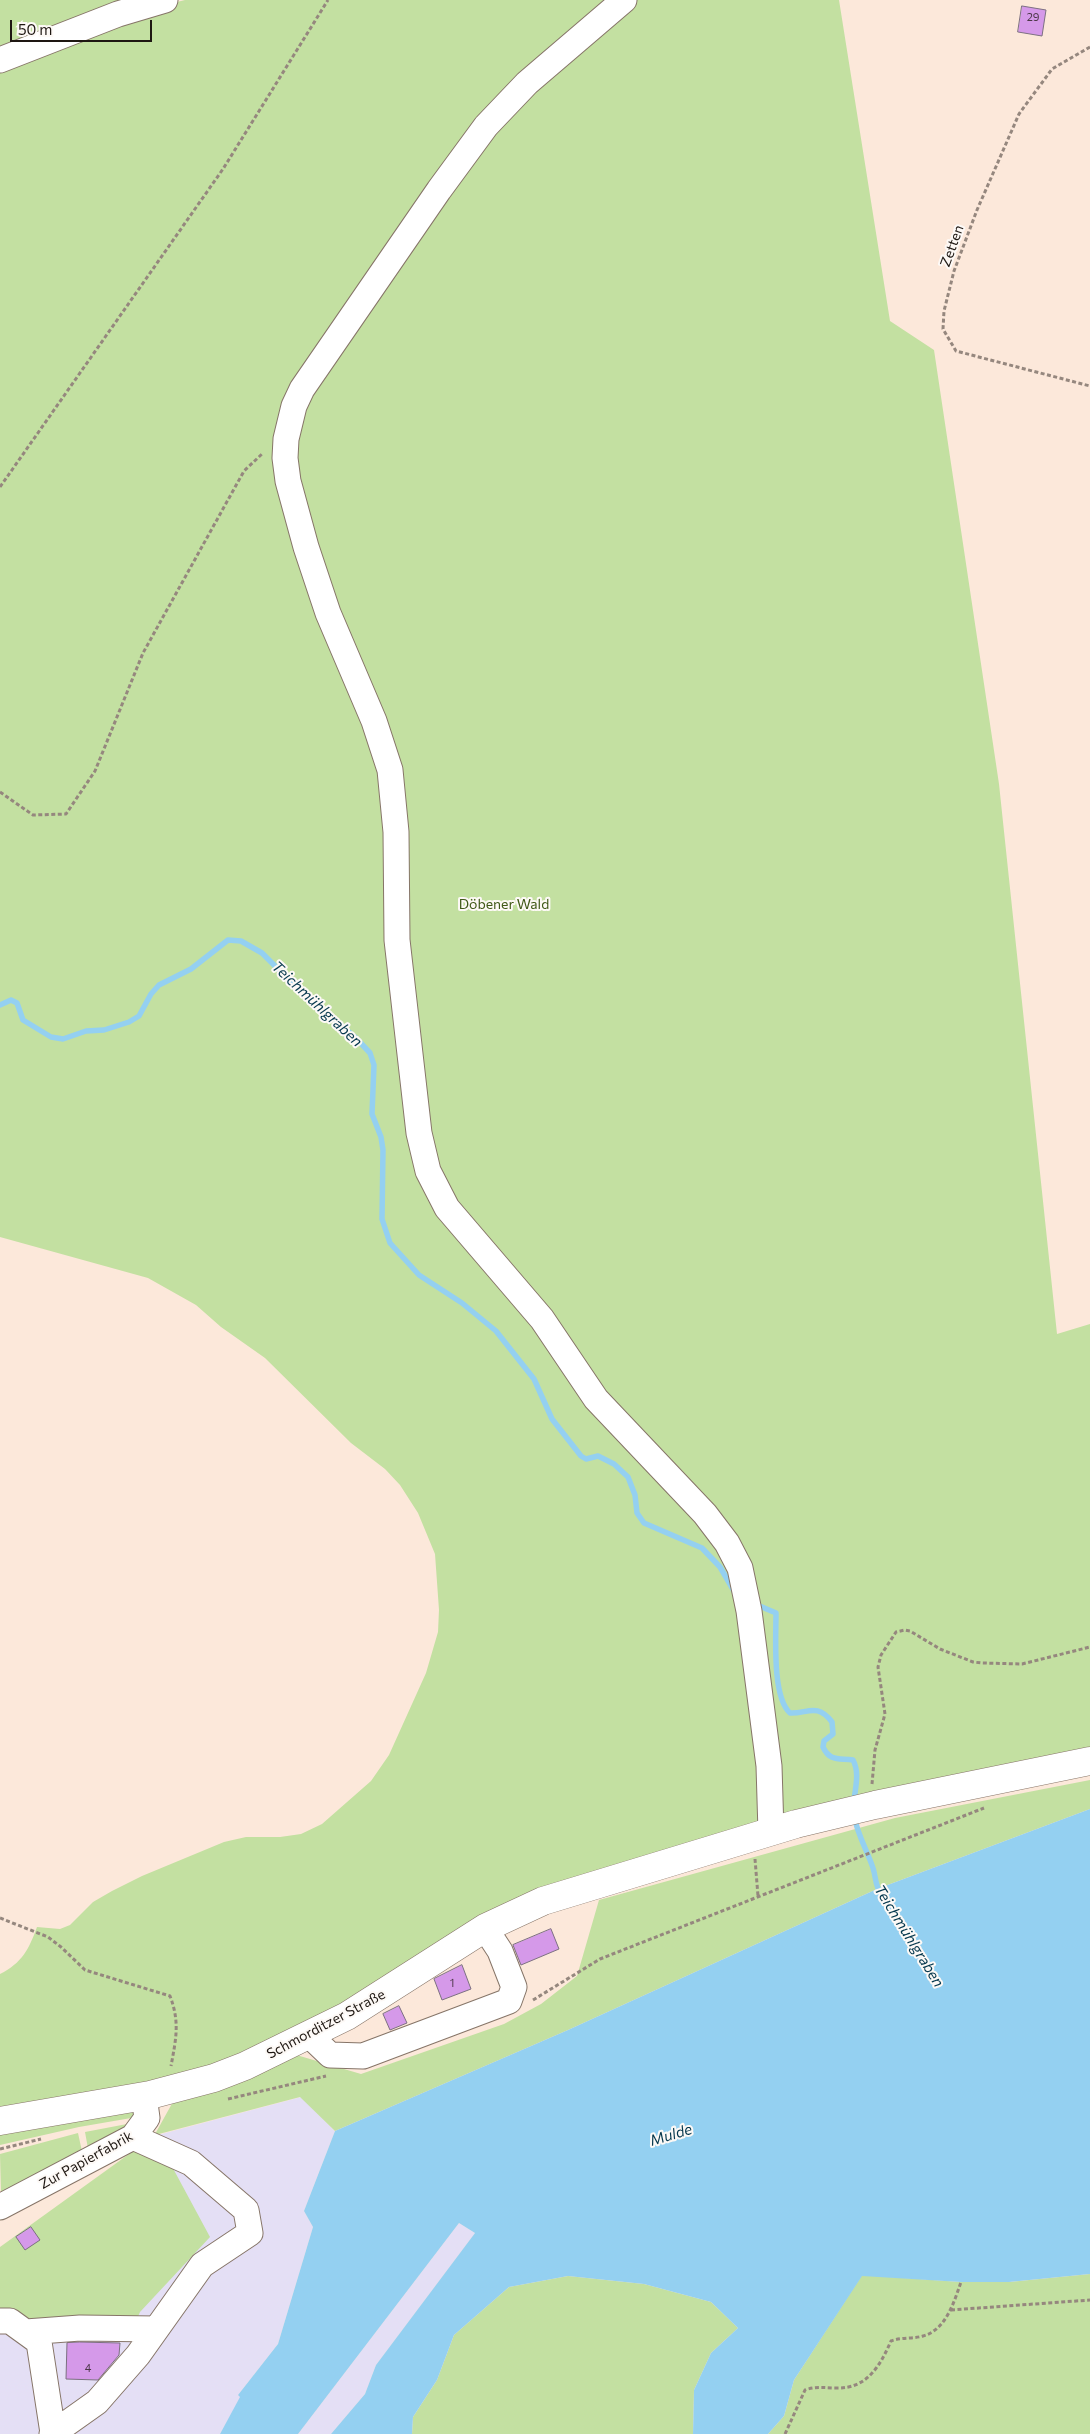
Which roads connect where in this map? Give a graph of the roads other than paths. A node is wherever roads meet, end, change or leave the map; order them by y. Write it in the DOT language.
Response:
graph roads {
  1 [pos="165,0"];
  2 [pos="624,0"];
  3 [pos="0,60"];
  4 [pos="1090,1761"];
  5 [pos="761,1835"];
  6 [pos="486,1928"];
  7 [pos="309,2035"];
  8 [pos="155,2094"];
  9 [pos="0,2121"];
  10 [pos="133,2137"];
  11 [pos="0,2206"];
  12 [pos="0,2320"];
  13 [pos="156,2329"];
  14 [pos="26,2332"];
  15 [pos="53,2434"];
  1 -- 3 [label="street"];
  2 -- 5 [label="street"];
  4 -- 5 [label="main road, Schmorditzer Straße"];
  5 -- 6 [label="main road, Schmorditzer Straße"];
  6 -- 7 [label="main road, Schmorditzer Straße"];
  6 -- 7 [label="street"];
  7 -- 8 [label="main road, Schmorditzer Straße"];
  8 -- 9 [label="main road, Schmorditzer Straße"];
  8 -- 10 [label="street, Zur Papierfabrik"];
  10 -- 11 [label="street, Zur Papierfabrik"];
  10 -- 13 [label="street"];
  12 -- 14 [label="street"];
  13 -- 14 [label="street"];
  13 -- 15 [label="street"];
  14 -- 15 [label="street"];
}
